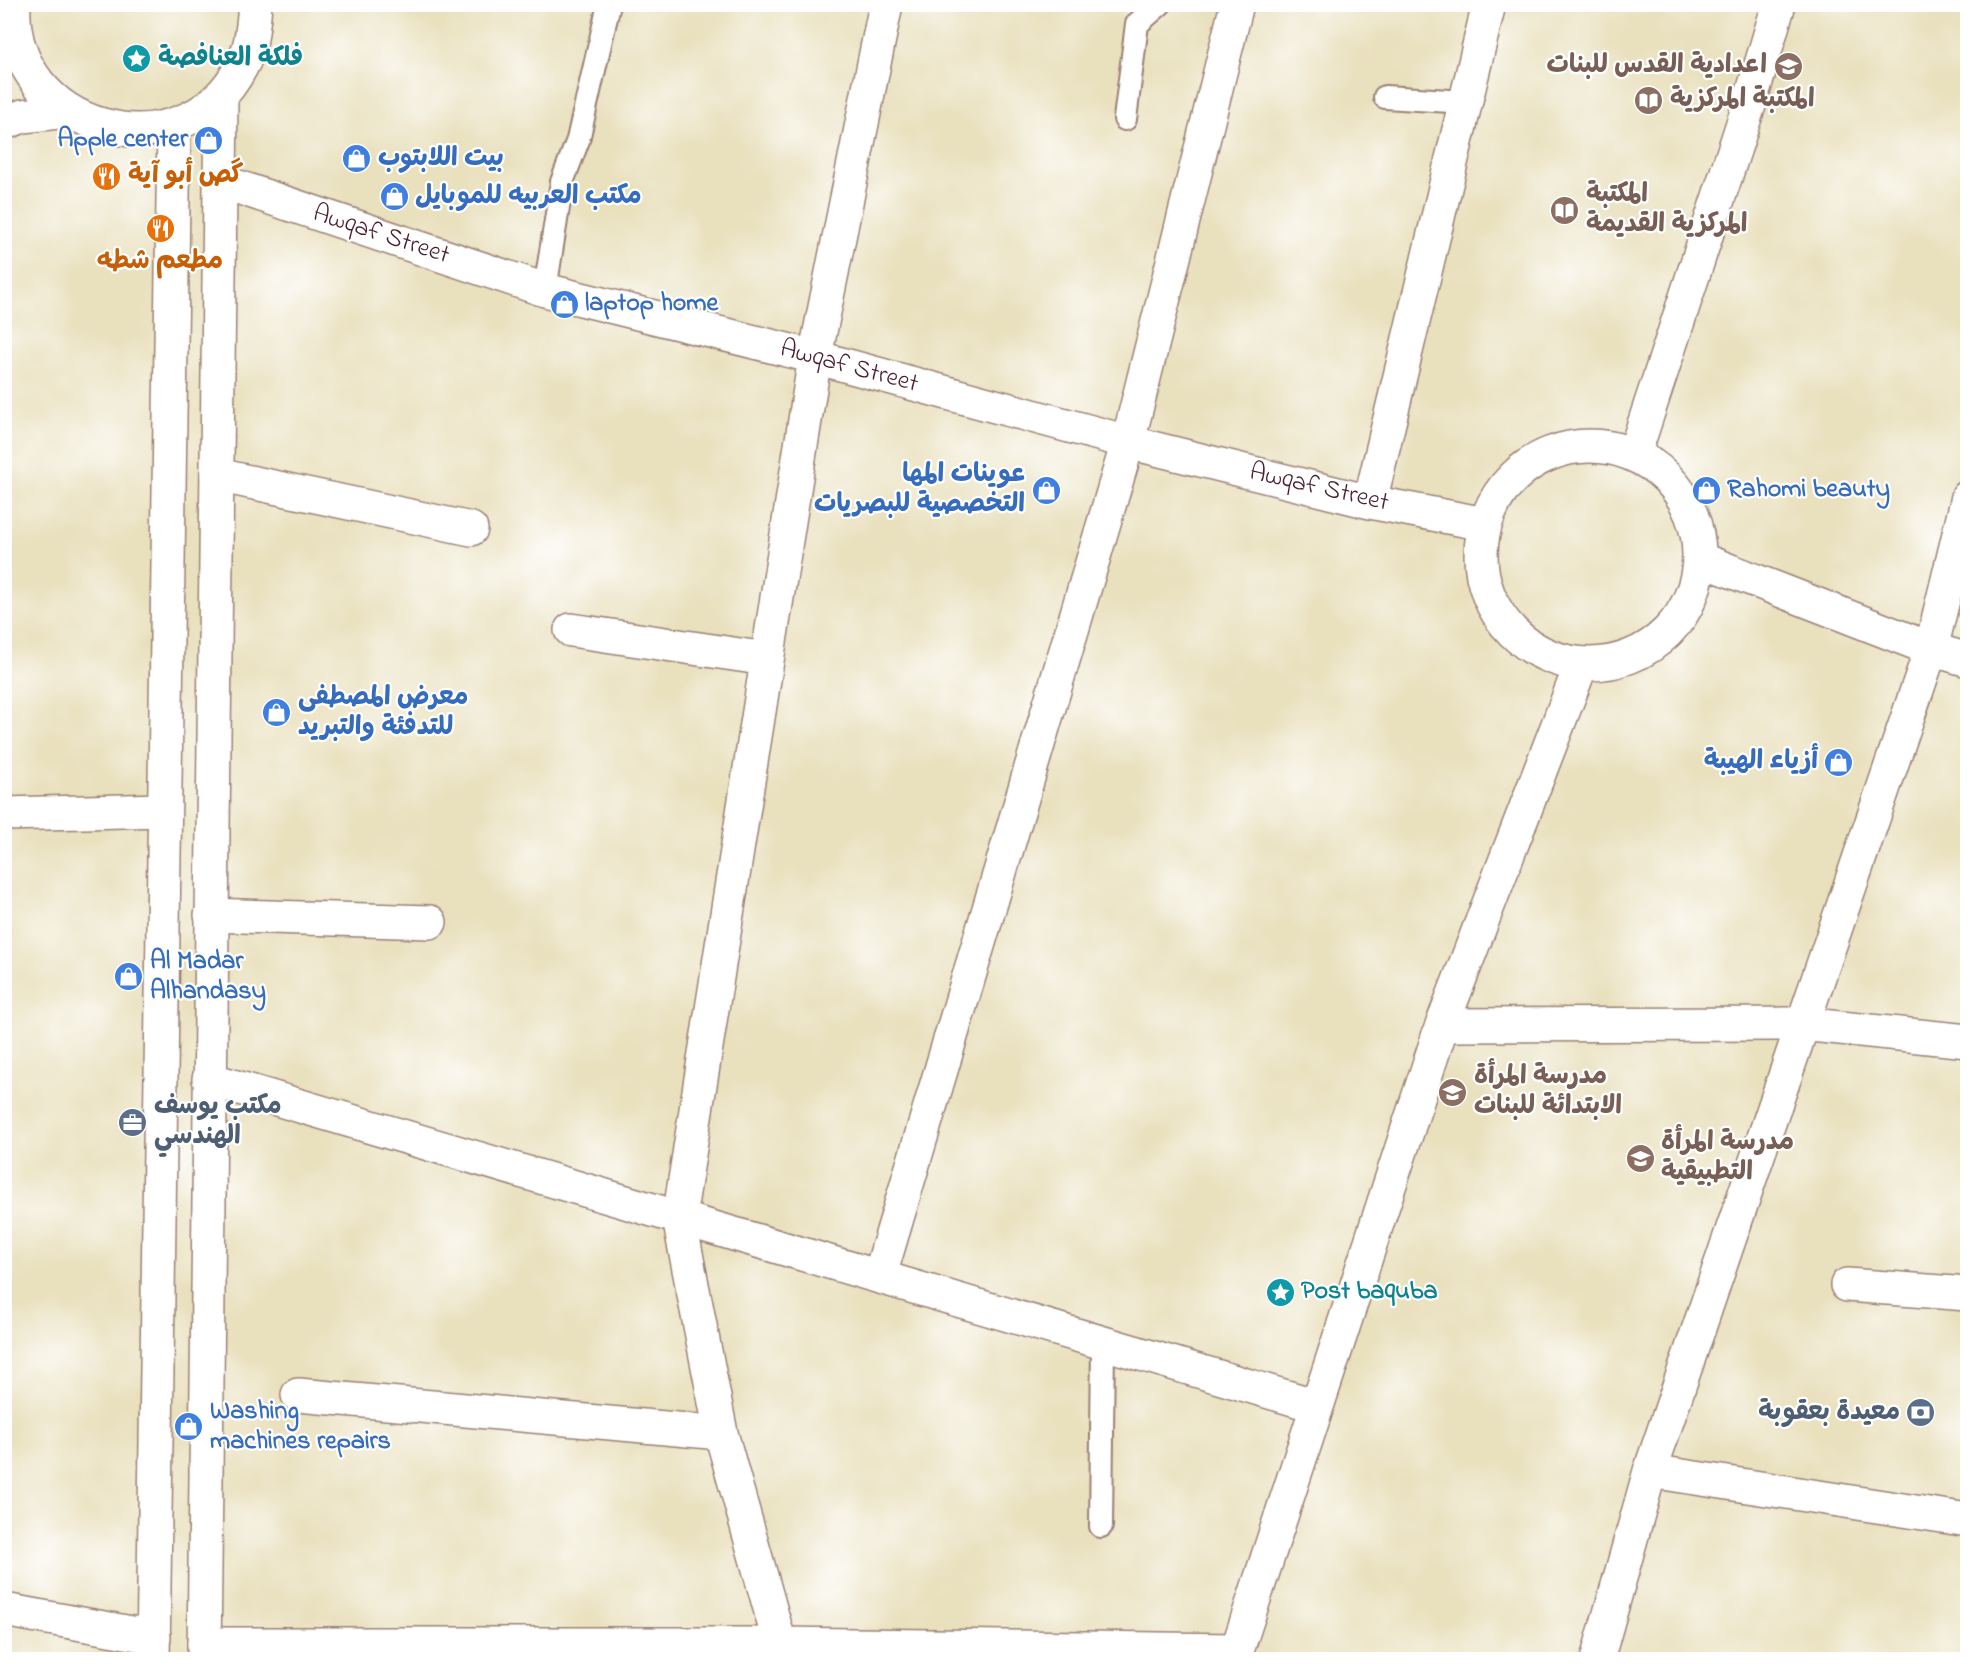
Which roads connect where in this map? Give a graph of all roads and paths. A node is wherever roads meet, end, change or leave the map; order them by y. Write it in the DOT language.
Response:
graph roads {
  1 [pos="255,4"];
  2 [pos="609,4"];
  3 [pos="886,4"];
  4 [pos="1160,4"];
  5 [pos="1237,4"];
  6 [pos="1489,4"];
  7 [pos="1779,4"];
  8 [pos="11,18"];
  9 [pos="221,95"];
  10 [pos="1385,97"];
  11 [pos="1466,102"];
  12 [pos="67,111"];
  13 [pos="1125,119"];
  14 [pos="4,123"];
  15 [pos="174,124"];
  16 [pos="220,181"];
  17 [pos="545,290"];
  18 [pos="815,357"];
  19 [pos="1128,442"];
  20 [pos="1634,454"];
  21 [pos="217,475"];
  22 [pos="1968,497"];
  23 [pos="1370,502"];
  24 [pos="1485,524"];
  25 [pos="471,529"];
  26 [pos="1700,559"];
  27 [pos="571,630"];
  28 [pos="1931,649"];
  29 [pos="767,659"];
  30 [pos="1968,660"];
  31 [pos="1581,665"];
  32 [pos="164,810"];
  33 [pos="4,814"];
  34 [pos="212,915"];
  35 [pos="430,922"];
  36 [pos="1801,1024"];
  37 [pos="1442,1025"];
  38 [pos="1968,1041"];
  39 [pos="209,1079"];
  40 [pos="679,1218"];
  41 [pos="880,1275"];
  42 [pos="1847,1285"];
  43 [pos="1968,1294"];
  44 [pos="1103,1342"];
  45 [pos="298,1395"];
  46 [pos="1317,1406"];
  47 [pos="721,1433"];
  48 [pos="1650,1471"];
  49 [pos="1968,1520"];
  50 [pos="1101,1526"];
  51 [pos="153,1598"];
  52 [pos="205,1599"];
  53 [pos="4,1610"];
  54 [pos="153,1648"];
  55 [pos="204,1652"];
  56 [pos="740,1652"];
  57 [pos="777,1652"];
  58 [pos="1235,1655"];
  59 [pos="1597,1659"];
  1 -- 9 [label="street"];
  2 -- 17 [label="lane"];
  3 -- 18 [label="street"];
  4 -- 13 [label="lane"];
  5 -- 19 [label="street"];
  6 -- 11 [label="street"];
  7 -- 20 [label="street"];
  8 -- 12 [label="street"];
  9 -- 15 [label="street"];
  9 -- 16 [label="street"];
  10 -- 11 [label="lane"];
  11 -- 23 [label="street"];
  12 -- 14 [label="street"];
  12 -- 15 [label="street"];
  15 -- 32 [label="street"];
  16 -- 17 [label="street, Awqaf Street"];
  16 -- 21 [label="street"];
  17 -- 18 [label="street, Awqaf Street"];
  18 -- 19 [label="street, Awqaf Street"];
  18 -- 29 [label="street"];
  19 -- 23 [label="street, Awqaf Street"];
  19 -- 41 [label="street"];
  20 -- 24 [label="street"];
  20 -- 26 [label="street"];
  21 -- 25 [label="street"];
  21 -- 34 [label="street"];
  22 -- 28 [label="street"];
  23 -- 24 [label="street, Awqaf Street"];
  24 -- 31 [label="street"];
  26 -- 28 [label="street"];
  26 -- 31 [label="street"];
  27 -- 29 [label="street"];
  28 -- 30 [label="street"];
  28 -- 36 [label="street"];
  29 -- 40 [label="street"];
  31 -- 37 [label="street"];
  32 -- 33 [label="street"];
  32 -- 51 [label="street"];
  34 -- 35 [label="street"];
  34 -- 39 [label="street"];
  36 -- 37 [label="street"];
  36 -- 38 [label="street"];
  36 -- 48 [label="street"];
  37 -- 46 [label="street"];
  39 -- 40 [label="street"];
  39 -- 52 [label="street"];
  40 -- 41 [label="street"];
  40 -- 47 [label="street"];
  41 -- 44 [label="street"];
  42 -- 43 [label="street"];
  44 -- 46 [label="street"];
  44 -- 50 [label="lane"];
  45 -- 47 [label="street"];
  46 -- 58 [label="street"];
  47 -- 57 [label="street"];
  48 -- 49 [label="street"];
  48 -- 59 [label="street"];
  51 -- 52 [label="street"];
  51 -- 54 [label="street"];
  52 -- 55 [label="street"];
  53 -- 54 [label="street"];
  55 -- 56 [label="street"];
  56 -- 57 [label="street"];
  57 -- 58 [label="street"];
}
